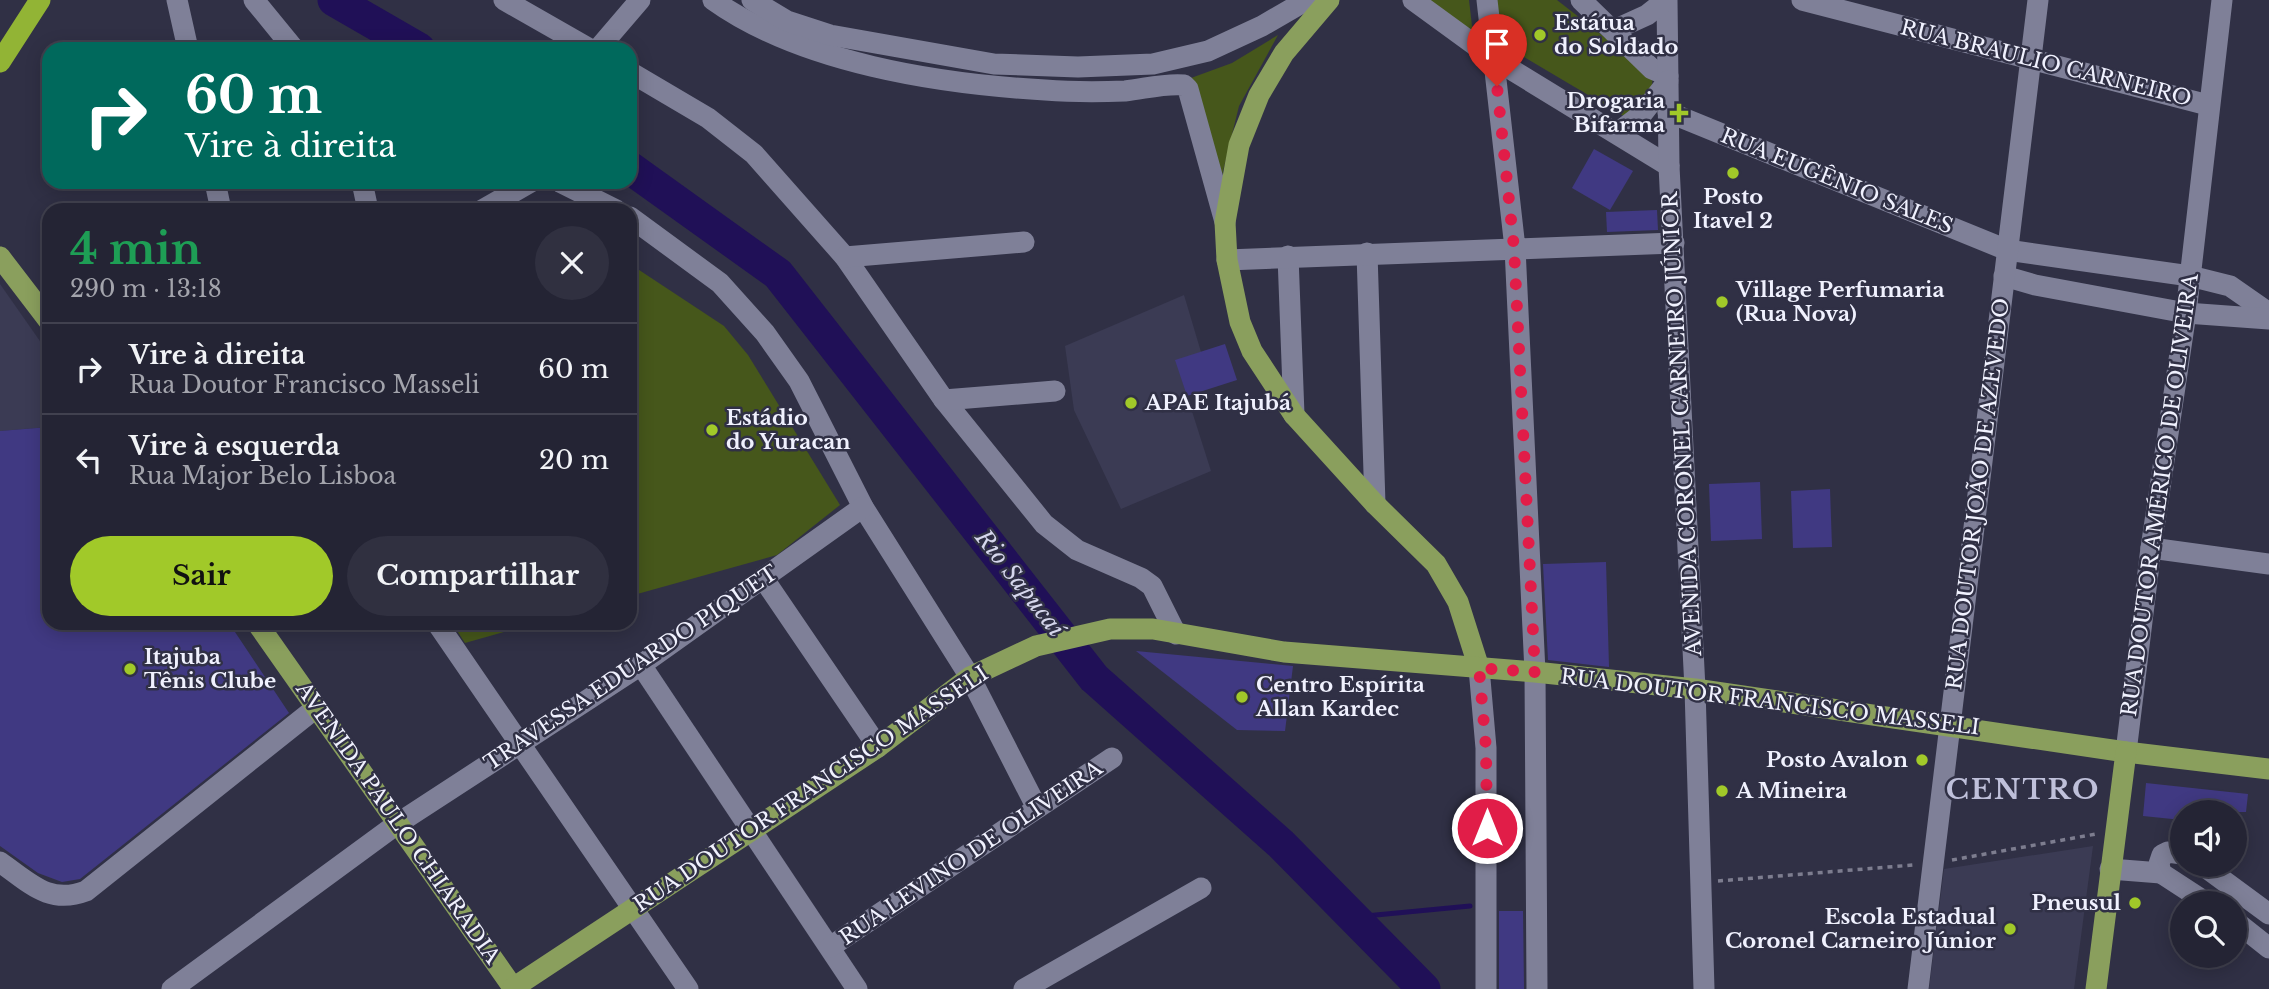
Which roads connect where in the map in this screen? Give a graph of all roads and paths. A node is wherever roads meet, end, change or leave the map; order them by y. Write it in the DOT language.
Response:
graph roads {
  1 [pos="40,0"];
  2 [pos="177,0"];
  3 [pos="254,0"];
  4 [pos="504,0"];
  5 [pos="640,0"];
  6 [pos="713,0"];
  7 [pos="752,0"];
  8 [pos="1307,0"];
  9 [pos="1329,0"];
  10 [pos="1413,0"];
  11 [pos="1487,0"];
  12 [pos="1581,0"];
  13 [pos="1667,0"];
  14 [pos="1802,0"];
  15 [pos="2038,0"];
  16 [pos="2222,0"];
  17 [pos="1614,30"];
  18 [pos="186,42"];
  19 [pos="288,42"];
  20 [pos="578,42"];
  21 [pos="604,42"];
  22 [pos="1494,59"];
  23 [pos="2029,59"];
  24 [pos="0,62"];
  25 [pos="637,76"];
  26 [pos="1668,78"];
  27 [pos="2208,105"];
  28 [pos="1668,111"];
  29 [pos="1617,133"];
  30 [pos="1669,166"];
  31 [pos="519,189"];
  32 [pos="574,189"];
  33 [pos="494,203"];
  34 [pos="602,203"];
  35 [pos="637,222"];
  36 [pos="1225,222"];
  37 [pos="1024,242"];
  38 [pos="1674,243"];
  39 [pos="1514,248"];
  40 [pos="2007,250"];
  41 [pos="1367,253"];
  42 [pos="1288,256"];
  43 [pos="0,257"];
  44 [pos="845,257"];
  45 [pos="1227,260"];
  46 [pos="2190,275"];
  47 [pos="2004,276"];
  48 [pos="42,312"];
  49 [pos="2186,313"];
  50 [pos="2269,313"];
  51 [pos="2269,318"];
  52 [pos="1055,391"];
  53 [pos="944,400"];
  54 [pos="1294,415"];
  55 [pos="1375,504"];
  56 [pos="863,507"];
  57 [pos="2151,548"];
  58 [pos="2269,564"];
  59 [pos="763,578"];
  60 [pos="262,630"];
  61 [pos="442,630"];
  62 [pos="1176,634"];
  63 [pos="641,665"];
  64 [pos="1479,668"];
  65 [pos="1535,672"];
  66 [pos="970,677"];
  67 [pos="1695,689"];
  68 [pos="317,707"];
  69 [pos="1951,724"];
  70 [pos="521,746"];
  71 [pos="878,747"];
  72 [pos="2126,752"];
  73 [pos="1112,758"];
  74 [pos="2269,769"];
  75 [pos="1037,808"];
  76 [pos="397,824"];
  77 [pos="753,831"];
  78 [pos="2115,831"];
  79 [pos="2170,852"];
  80 [pos="0,862"];
  81 [pos="1935,863"];
  82 [pos="2110,869"];
  83 [pos="2161,873"];
  84 [pos="2219,877"];
  85 [pos="1699,883"];
  86 [pos="1201,888"];
  87 [pos="2189,891"];
  88 [pos="633,910"];
  89 [pos="2269,914"];
  90 [pos="2247,931"];
  91 [pos="830,947"];
  92 [pos="2269,948"];
  93 [pos="172,989"];
  94 [pos="513,989"];
  95 [pos="688,989"];
  96 [pos="857,989"];
  97 [pos="1024,989"];
  98 [pos="1486,989"];
  99 [pos="1537,989"];
  100 [pos="1704,989"];
  101 [pos="1918,989"];
  102 [pos="2096,989"];
  1 -- 24 [label="highway"];
  2 -- 18 [label="street"];
  3 -- 19 [label="street"];
  4 -- 20 [label="street"];
  5 -- 21 [label="street"];
  6 -- 36 [label="street"];
  7 -- 8 [label="street"];
  9 -- 36 [label="main road"];
  10 -- 22 [label="street"];
  11 -- 22 [label="street"];
  12 -- 17 [label="street"];
  13 -- 17 [label="street"];
  13 -- 26 [label="street, AVENIDA CORONEL CARNEIRO JÚNIOR"];
  14 -- 23 [label="street, RUA BRAULIO CARNEIRO"];
  15 -- 23 [label="street, RUA DOUTOR JOÃO DE AZEVEDO"];
  16 -- 27 [label="street, RUA DOUTOR AMÉRICO DE OLIVEIRA"];
  17 -- 26 [label="street"];
  22 -- 29 [label="street"];
  22 -- 39 [label="street"];
  23 -- 27 [label="street, RUA BRAULIO CARNEIRO"];
  23 -- 40 [label="street, RUA DOUTOR JOÃO DE AZEVEDO"];
  25 -- 44 [label="street"];
  26 -- 28 [label="street, AVENIDA CORONEL CARNEIRO JÚNIOR"];
  26 -- 29 [label="street"];
  27 -- 46 [label="street, RUA DOUTOR AMÉRICO DE OLIVEIRA"];
  28 -- 30 [label="street, AVENIDA CORONEL CARNEIRO JÚNIOR"];
  28 -- 40 [label="street, RUA EUGÊNIO SALES"];
  29 -- 30 [label="street"];
  30 -- 38 [label="street, AVENIDA CORONEL CARNEIRO JÚNIOR"];
  31 -- 33 [label="street"];
  32 -- 34 [label="street"];
  35 -- 56 [label="street"];
  36 -- 45 [label="main road"];
  37 -- 44 [label="street"];
  38 -- 39 [label="street"];
  38 -- 67 [label="street, AVENIDA CORONEL CARNEIRO JÚNIOR"];
  39 -- 41 [label="street"];
  39 -- 65 [label="street"];
  40 -- 46 [label="street, RUA EUGÊNIO SALES"];
  40 -- 47 [label="street, RUA DOUTOR JOÃO DE AZEVEDO"];
  41 -- 42 [label="street"];
  41 -- 55 [label="street"];
  42 -- 45 [label="street"];
  42 -- 54 [label="street"];
  43 -- 48 [label="main road"];
  44 -- 53 [label="street"];
  45 -- 54 [label="main road"];
  46 -- 49 [label="street, RUA DOUTOR AMÉRICO DE OLIVEIRA"];
  46 -- 50 [label="street, RUA EUGÊNIO SALES"];
  47 -- 49 [label="street"];
  47 -- 69 [label="street, RUA DOUTOR JOÃO DE AZEVEDO"];
  49 -- 51 [label="street"];
  49 -- 57 [label="street, RUA DOUTOR AMÉRICO DE OLIVEIRA"];
  52 -- 53 [label="street"];
  53 -- 62 [label="street"];
  54 -- 55 [label="main road"];
  55 -- 64 [label="main road"];
  56 -- 59 [label="street, TRAVESSA EDUARDO PIQUET"];
  56 -- 66 [label="street"];
  57 -- 58 [label="street"];
  57 -- 72 [label="street, RUA DOUTOR AMÉRICO DE OLIVEIRA"];
  59 -- 63 [label="street, TRAVESSA EDUARDO PIQUET"];
  59 -- 71 [label="street"];
  60 -- 68 [label="main road, AVENIDA PAULO CHIARADIA"];
  61 -- 70 [label="street"];
  62 -- 64 [label="main road, RUA DOUTOR FRANCISCO MASSELI"];
  62 -- 66 [label="main road, RUA DOUTOR FRANCISCO MASSELI"];
  63 -- 70 [label="street, TRAVESSA EDUARDO PIQUET"];
  63 -- 77 [label="street"];
  64 -- 65 [label="main road, RUA DOUTOR FRANCISCO MASSELI"];
  64 -- 98 [label="street"];
  65 -- 67 [label="main road, RUA DOUTOR FRANCISCO MASSELI"];
  65 -- 99 [label="street"];
  66 -- 71 [label="main road, RUA DOUTOR FRANCISCO MASSELI"];
  66 -- 75 [label="street"];
  67 -- 69 [label="main road, RUA DOUTOR FRANCISCO MASSELI"];
  67 -- 85 [label="street, AVENIDA CORONEL CARNEIRO JÚNIOR"];
  68 -- 76 [label="main road, AVENIDA PAULO CHIARADIA"];
  68 -- 80 [label="street"];
  69 -- 72 [label="main road, RUA DOUTOR FRANCISCO MASSELI"];
  69 -- 81 [label="street, RUA DOUTOR JOÃO DE AZEVEDO"];
  70 -- 76 [label="street, TRAVESSA EDUARDO PIQUET"];
  70 -- 88 [label="street"];
  71 -- 77 [label="main road, RUA DOUTOR FRANCISCO MASSELI"];
  72 -- 74 [label="main road, RUA DOUTOR FRANCISCO MASSELI"];
  72 -- 78 [label="main road, RUA DOUTOR AMÉRICO DE OLIVEIRA"];
  73 -- 75 [label="street, RUA LEVINO DE OLIVEIRA"];
  75 -- 91 [label="street, RUA LEVINO DE OLIVEIRA"];
  76 -- 93 [label="street, TRAVESSA EDUARDO PIQUET"];
  76 -- 94 [label="main road, AVENIDA PAULO CHIARADIA"];
  77 -- 88 [label="main road, RUA DOUTOR FRANCISCO MASSELI"];
  77 -- 91 [label="street"];
  78 -- 81 [label="path"];
  78 -- 82 [label="main road, RUA DOUTOR AMÉRICO DE OLIVEIRA"];
  79 -- 83 [label="street"];
  81 -- 85 [label="path"];
  81 -- 101 [label="street, RUA DOUTOR JOÃO DE AZEVEDO"];
  82 -- 83 [label="street"];
  82 -- 102 [label="main road, RUA DOUTOR AMÉRICO DE OLIVEIRA"];
  83 -- 87 [label="street"];
  84 -- 89 [label="street"];
  85 -- 100 [label="street, AVENIDA CORONEL CARNEIRO JÚNIOR"];
  86 -- 97 [label="street"];
  88 -- 94 [label="main road, RUA DOUTOR FRANCISCO MASSELI"];
  88 -- 95 [label="street"];
  90 -- 92 [label="street"];
  91 -- 96 [label="street"];
}
